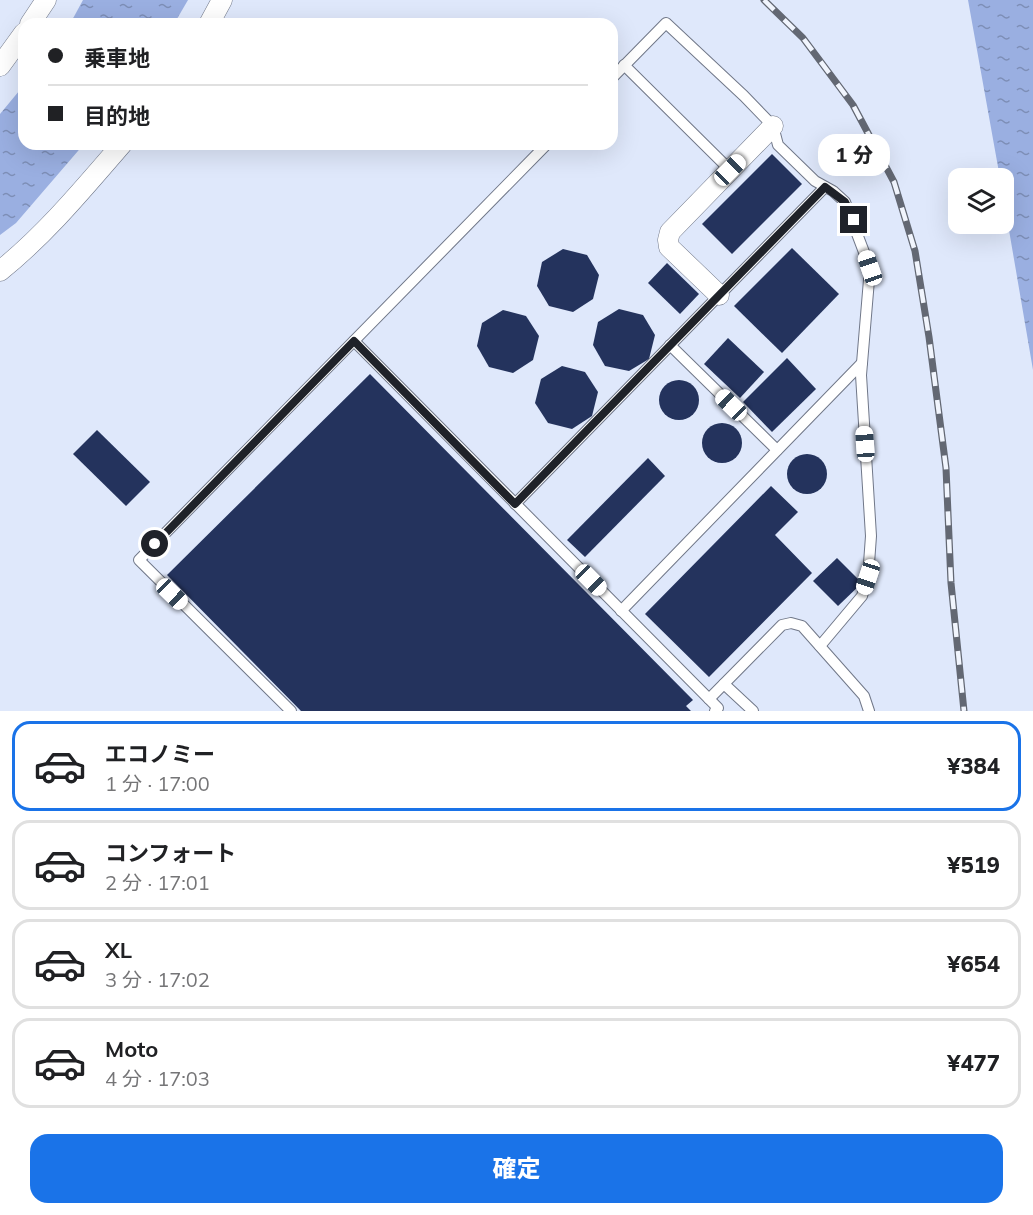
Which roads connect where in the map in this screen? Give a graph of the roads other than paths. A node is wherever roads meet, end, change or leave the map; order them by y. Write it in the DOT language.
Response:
graph roads {
  1 [pos="46,0"];
  2 [pos="222,0"];
  3 [pos="34,18"];
  4 [pos="212,18"];
  5 [pos="18,41"];
  6 [pos="624,65"];
  7 [pos="0,66"];
  8 [pos="618,72"];
  9 [pos="773,126"];
  10 [pos="117,150"];
  11 [pos="541,150"];
  12 [pos="730,170"];
  13 [pos="825,187"];
  14 [pos="0,271"];
  15 [pos="719,295"];
  16 [pos="354,341"];
  17 [pos="670,345"];
  18 [pos="862,363"];
  19 [pos="777,450"];
  20 [pos="515,504"];
  21 [pos="621,611"];
  22 [pos="820,646"];
  23 [pos="724,684"];
  24 [pos="709,699"];
  25 [pos="291,711"];
  26 [pos="715,711"];
  27 [pos="753,711"];
  28 [pos="869,711"];
  1 -- 3 [label="street"];
  2 -- 4 [label="street"];
  5 -- 7 [label="street"];
  6 -- 8 [label="lane"];
  6 -- 9 [label="lane"];
  6 -- 12 [label="lane"];
  9 -- 12 [label="street"];
  9 -- 13 [label="lane"];
  10 -- 14 [label="street"];
  11 -- 16 [label="lane"];
  12 -- 15 [label="street"];
  13 -- 15 [label="lane"];
  13 -- 18 [label="lane"];
  15 -- 17 [label="lane"];
  16 -- 20 [label="lane"];
  16 -- 25 [label="lane"];
  17 -- 19 [label="lane"];
  17 -- 20 [label="lane"];
  18 -- 19 [label="lane"];
  18 -- 22 [label="lane"];
  19 -- 21 [label="lane"];
  20 -- 21 [label="lane"];
  21 -- 24 [label="lane"];
  22 -- 23 [label="lane"];
  22 -- 28 [label="lane"];
  23 -- 24 [label="lane"];
  23 -- 27 [label="lane"];
  24 -- 26 [label="lane"];
}
